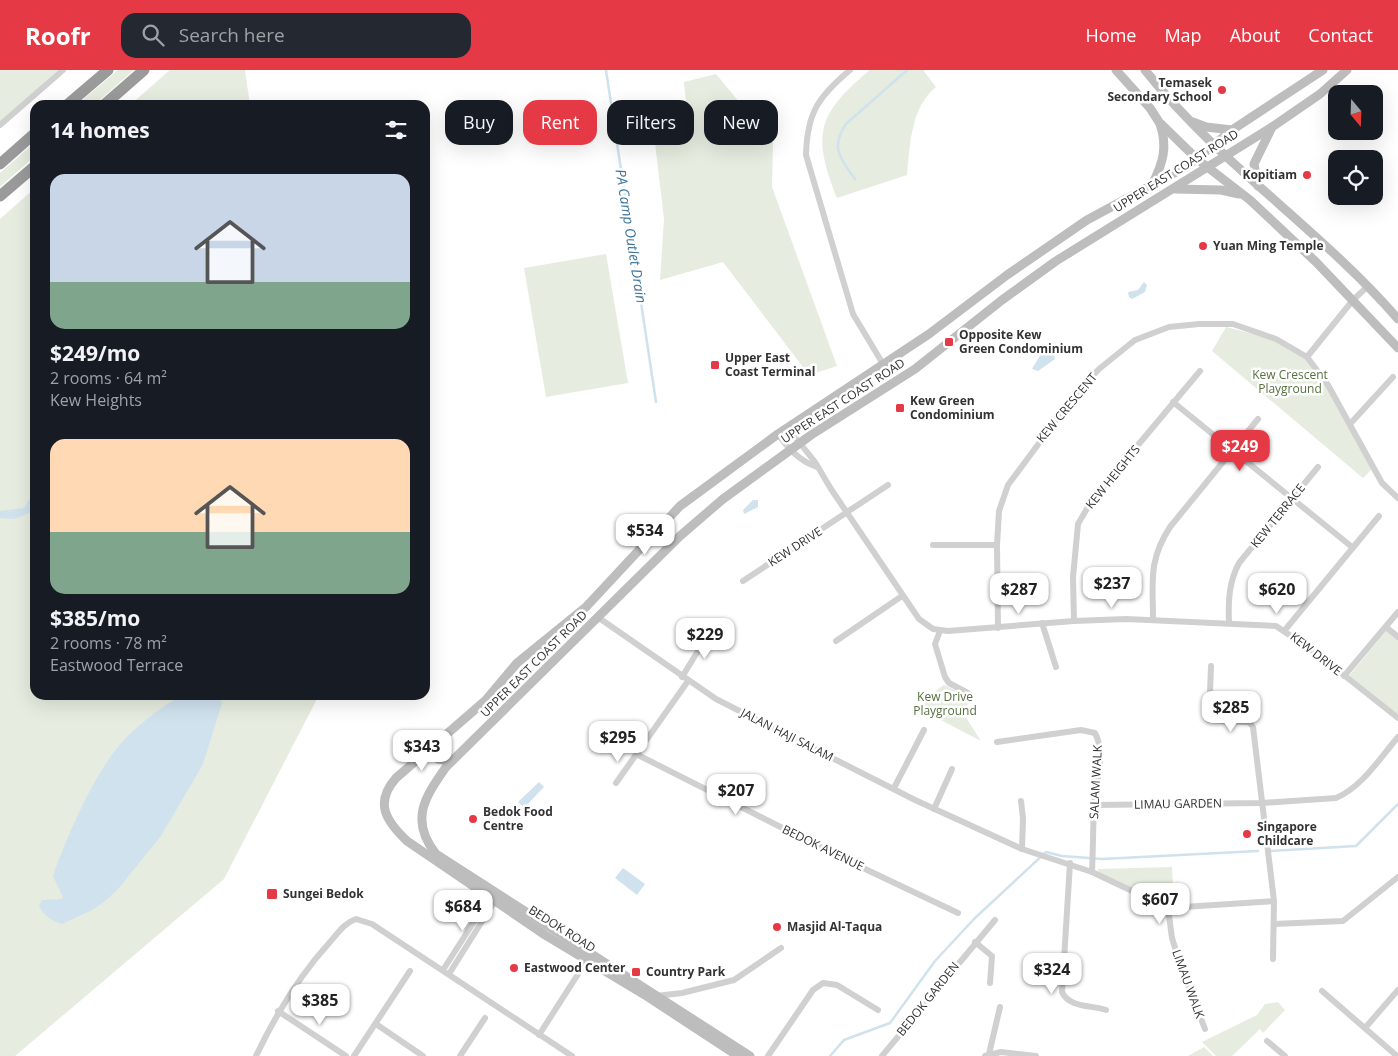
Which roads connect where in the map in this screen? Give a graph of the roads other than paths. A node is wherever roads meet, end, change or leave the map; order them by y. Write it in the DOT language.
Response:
graph roads {
  1 [pos="63,70"];
  2 [pos="108,70"];
  3 [pos="144,70"];
  4 [pos="850,70"];
  5 [pos="1116,70"];
  6 [pos="1145,70"];
  7 [pos="1323,70"];
  8 [pos="1348,70"];
  9 [pos="74,100"];
  10 [pos="110,100"];
  11 [pos="1187,119"];
  12 [pos="1159,122"];
  13 [pos="0,125"];
  14 [pos="1272,126"];
  15 [pos="1232,130"];
  16 [pos="30,137"];
  17 [pos="1213,146"];
  18 [pos="1224,155"];
  19 [pos="1197,159"];
  20 [pos="0,164"];
  21 [pos="1207,167"];
  22 [pos="30,170"];
  23 [pos="1151,185"];
  24 [pos="1258,186"];
  25 [pos="1175,188"];
  26 [pos="0,196"];
  27 [pos="1250,200"];
  28 [pos="1367,287"];
  29 [pos="1353,300"];
  30 [pos="1398,319"];
  31 [pos="1398,348"];
  32 [pos="1307,357"];
  33 [pos="883,364"];
  34 [pos="1200,371"];
  35 [pos="1393,377"];
  36 [pos="1173,402"];
  37 [pos="1258,419"];
  38 [pos="1350,424"];
  39 [pos="787,427"];
  40 [pos="778,434"];
  41 [pos="801,443"];
  42 [pos="790,451"];
  43 [pos="1232,451"];
  44 [pos="817,467"];
  45 [pos="1318,467"];
  46 [pos="888,485"];
  47 [pos="1397,496"];
  48 [pos="1292,499"];
  49 [pos="846,513"];
  50 [pos="1379,516"];
  51 [pos="933,545"];
  52 [pos="997,545"];
  53 [pos="1352,547"];
  54 [pos="743,580"];
  55 [pos="902,596"];
  56 [pos="1398,612"];
  57 [pos="599,618"];
  58 [pos="1153,620"];
  59 [pos="1074,621"];
  60 [pos="1228,622"];
  61 [pos="1042,623"];
  62 [pos="1386,626"];
  63 [pos="998,628"];
  64 [pos="940,630"];
  65 [pos="1286,630"];
  66 [pos="709,633"];
  67 [pos="1398,637"];
  68 [pos="836,641"];
  69 [pos="1211,666"];
  70 [pos="1056,667"];
  71 [pos="1344,676"];
  72 [pos="682,677"];
  73 [pos="688,681"];
  74 [pos="968,693"];
  75 [pos="1398,718"];
  76 [pos="924,730"];
  77 [pos="1398,737"];
  78 [pos="997,742"];
  79 [pos="432,747"];
  80 [pos="636,754"];
  81 [pos="452,761"];
  82 [pos="952,769"];
  83 [pos="616,783"];
  84 [pos="894,788"];
  85 [pos="1021,801"];
  86 [pos="1262,803"];
  87 [pos="1094,805"];
  88 [pos="934,809"];
  89 [pos="384,811"];
  90 [pos="422,826"];
  91 [pos="1022,849"];
  92 [pos="1070,864"];
  93 [pos="1092,872"];
  94 [pos="1398,877"];
  95 [pos="495,896"];
  96 [pos="1274,901"];
  97 [pos="1168,908"];
  98 [pos="958,913"];
  99 [pos="995,920"];
  100 [pos="1274,924"];
  101 [pos="975,942"];
  102 [pos="780,948"];
  103 [pos="590,957"];
  104 [pos="1273,959"];
  105 [pos="410,971"];
  106 [pos="446,972"];
  107 [pos="990,983"];
  108 [pos="1398,990"];
  109 [pos="1322,991"];
  110 [pos="658,996"];
  111 [pos="648,997"];
  112 [pos="1000,1007"];
  113 [pos="878,1010"];
  114 [pos="1106,1010"];
  115 [pos="278,1011"];
  116 [pos="485,1018"];
  117 [pos="376,1024"];
  118 [pos="1365,1028"];
  119 [pos="1205,1029"];
  120 [pos="539,1035"];
  121 [pos="1267,1041"];
  122 [pos="987,1055"];
  123 [pos="256,1056"];
  124 [pos="346,1056"];
  125 [pos="354,1056"];
  126 [pos="424,1056"];
  127 [pos="460,1056"];
  128 [pos="572,1056"];
  129 [pos="738,1056"];
  130 [pos="750,1056"];
  131 [pos="768,1056"];
  132 [pos="882,1056"];
  133 [pos="1036,1056"];
  134 [pos="1285,1056"];
  135 [pos="1397,1056"];
  1 -- 13 [label="street"];
  2 -- 9 [label="highway"];
  3 -- 10 [label="highway"];
  4 -- 33 [label="street"];
  5 -- 12 [label="main road"];
  6 -- 11 [label="main road"];
  7 -- 15 [label="main road, UPPER EAST COAST ROAD"];
  8 -- 14 [label="main road, UPPER EAST COAST ROAD"];
  11 -- 15 [label="main road"];
  11 -- 17 [label="main road"];
  12 -- 19 [label="main road"];
  12 -- 23 [label="main road"];
  14 -- 18 [label="main road, UPPER EAST COAST ROAD"];
  14 -- 24 [label="main road"];
  15 -- 17 [label="main road, UPPER EAST COAST ROAD"];
  16 -- 20 [label="highway"];
  17 -- 18 [label="main road"];
  17 -- 19 [label="main road, UPPER EAST COAST ROAD"];
  18 -- 21 [label="main road, UPPER EAST COAST ROAD"];
  18 -- 24 [label="main road"];
  19 -- 21 [label="main road"];
  19 -- 23 [label="main road, UPPER EAST COAST ROAD"];
  21 -- 25 [label="main road, UPPER EAST COAST ROAD"];
  21 -- 27 [label="main road"];
  22 -- 26 [label="highway"];
  23 -- 33 [label="main road, UPPER EAST COAST ROAD"];
  24 -- 28 [label="main road"];
  25 -- 27 [label="main road"];
  25 -- 41 [label="main road, UPPER EAST COAST ROAD"];
  27 -- 29 [label="main road"];
  28 -- 29 [label="street"];
  28 -- 30 [label="main road"];
  29 -- 31 [label="main road"];
  29 -- 32 [label="street"];
  32 -- 38 [label="street, KEW CRESCENT"];
  32 -- 52 [label="street, KEW CRESCENT"];
  33 -- 39 [label="main road, UPPER EAST COAST ROAD"];
  34 -- 36 [label="street, KEW HEIGHTS"];
  35 -- 38 [label="street"];
  36 -- 43 [label="street"];
  36 -- 59 [label="street, KEW HEIGHTS"];
  37 -- 43 [label="street"];
  38 -- 47 [label="street, KEW CRESCENT"];
  39 -- 40 [label="main road, UPPER EAST COAST ROAD"];
  39 -- 41 [label="street"];
  40 -- 42 [label="street"];
  40 -- 79 [label="main road, UPPER EAST COAST ROAD"];
  41 -- 42 [label="main road, UPPER EAST COAST ROAD"];
  41 -- 44 [label="street"];
  42 -- 44 [label="street"];
  42 -- 57 [label="main road, UPPER EAST COAST ROAD"];
  43 -- 48 [label="street"];
  43 -- 58 [label="street"];
  44 -- 49 [label="street"];
  45 -- 48 [label="street, KEW TERRACE"];
  46 -- 49 [label="street, KEW DRIVE"];
  48 -- 53 [label="street"];
  48 -- 60 [label="street, KEW TERRACE"];
  49 -- 54 [label="street, KEW DRIVE"];
  49 -- 55 [label="street"];
  50 -- 53 [label="street"];
  51 -- 52 [label="street"];
  52 -- 63 [label="street, KEW CRESCENT"];
  53 -- 65 [label="street"];
  55 -- 64 [label="street"];
  55 -- 68 [label="street"];
  56 -- 62 [label="street"];
  57 -- 72 [label="street, JALAN HAJI SALAM"];
  57 -- 81 [label="main road, UPPER EAST COAST ROAD"];
  58 -- 59 [label="street, KEW DRIVE"];
  58 -- 60 [label="street, KEW DRIVE"];
  59 -- 61 [label="street, KEW DRIVE"];
  60 -- 65 [label="street, KEW DRIVE"];
  61 -- 63 [label="street, KEW DRIVE"];
  61 -- 70 [label="street"];
  62 -- 67 [label="street"];
  62 -- 71 [label="street"];
  63 -- 64 [label="street, KEW DRIVE"];
  64 -- 74 [label="street"];
  65 -- 71 [label="street, KEW DRIVE"];
  66 -- 72 [label="street"];
  69 -- 86 [label="street"];
  71 -- 75 [label="street, KEW DRIVE"];
  72 -- 73 [label="street, JALAN HAJI SALAM"];
  73 -- 80 [label="street"];
  73 -- 84 [label="street, JALAN HAJI SALAM"];
  76 -- 84 [label="street"];
  77 -- 86 [label="street, LIMAU GARDEN"];
  78 -- 87 [label="street, SALAM WALK"];
  79 -- 81 [label="main road"];
  79 -- 89 [label="main road, UPPER EAST COAST ROAD"];
  80 -- 83 [label="street"];
  80 -- 98 [label="street, BEDOK AVENUE"];
  81 -- 90 [label="main road, UPPER EAST COAST ROAD"];
  82 -- 88 [label="street"];
  84 -- 88 [label="street, JALAN HAJI SALAM"];
  85 -- 91 [label="street"];
  86 -- 87 [label="street, LIMAU GARDEN"];
  86 -- 96 [label="street"];
  87 -- 93 [label="street, SALAM WALK"];
  88 -- 91 [label="street, JALAN HAJI SALAM"];
  89 -- 95 [label="main road, BEDOK ROAD"];
  90 -- 95 [label="main road, BEDOK ROAD"];
  91 -- 92 [label="street, JALAN HAJI SALAM"];
  92 -- 93 [label="street, JALAN HAJI SALAM"];
  92 -- 114 [label="street"];
  93 -- 97 [label="street"];
  94 -- 100 [label="street"];
  95 -- 103 [label="main road, BEDOK ROAD"];
  95 -- 106 [label="street"];
  96 -- 97 [label="street"];
  96 -- 100 [label="street"];
  97 -- 119 [label="street, LIMAU WALK"];
  99 -- 101 [label="street, BEDOK GARDEN"];
  100 -- 104 [label="street"];
  101 -- 107 [label="street"];
  101 -- 132 [label="street, BEDOK GARDEN"];
  102 -- 110 [label="street"];
  103 -- 110 [label="main road, BEDOK ROAD"];
  103 -- 111 [label="main road, BEDOK ROAD"];
  103 -- 120 [label="street"];
  105 -- 117 [label="street"];
  106 -- 115 [label="street"];
  106 -- 120 [label="street"];
  108 -- 118 [label="street"];
  109 -- 118 [label="street"];
  110 -- 111 [label="street"];
  110 -- 130 [label="main road, BEDOK ROAD"];
  111 -- 129 [label="main road, BEDOK ROAD"];
  112 -- 122 [label="street"];
  113 -- 131 [label="street"];
  115 -- 123 [label="street"];
  115 -- 124 [label="street"];
  116 -- 127 [label="street"];
  117 -- 125 [label="street"];
  117 -- 126 [label="street"];
  118 -- 135 [label="street"];
  120 -- 128 [label="street"];
  121 -- 134 [label="street"];
  122 -- 133 [label="street"];
}
